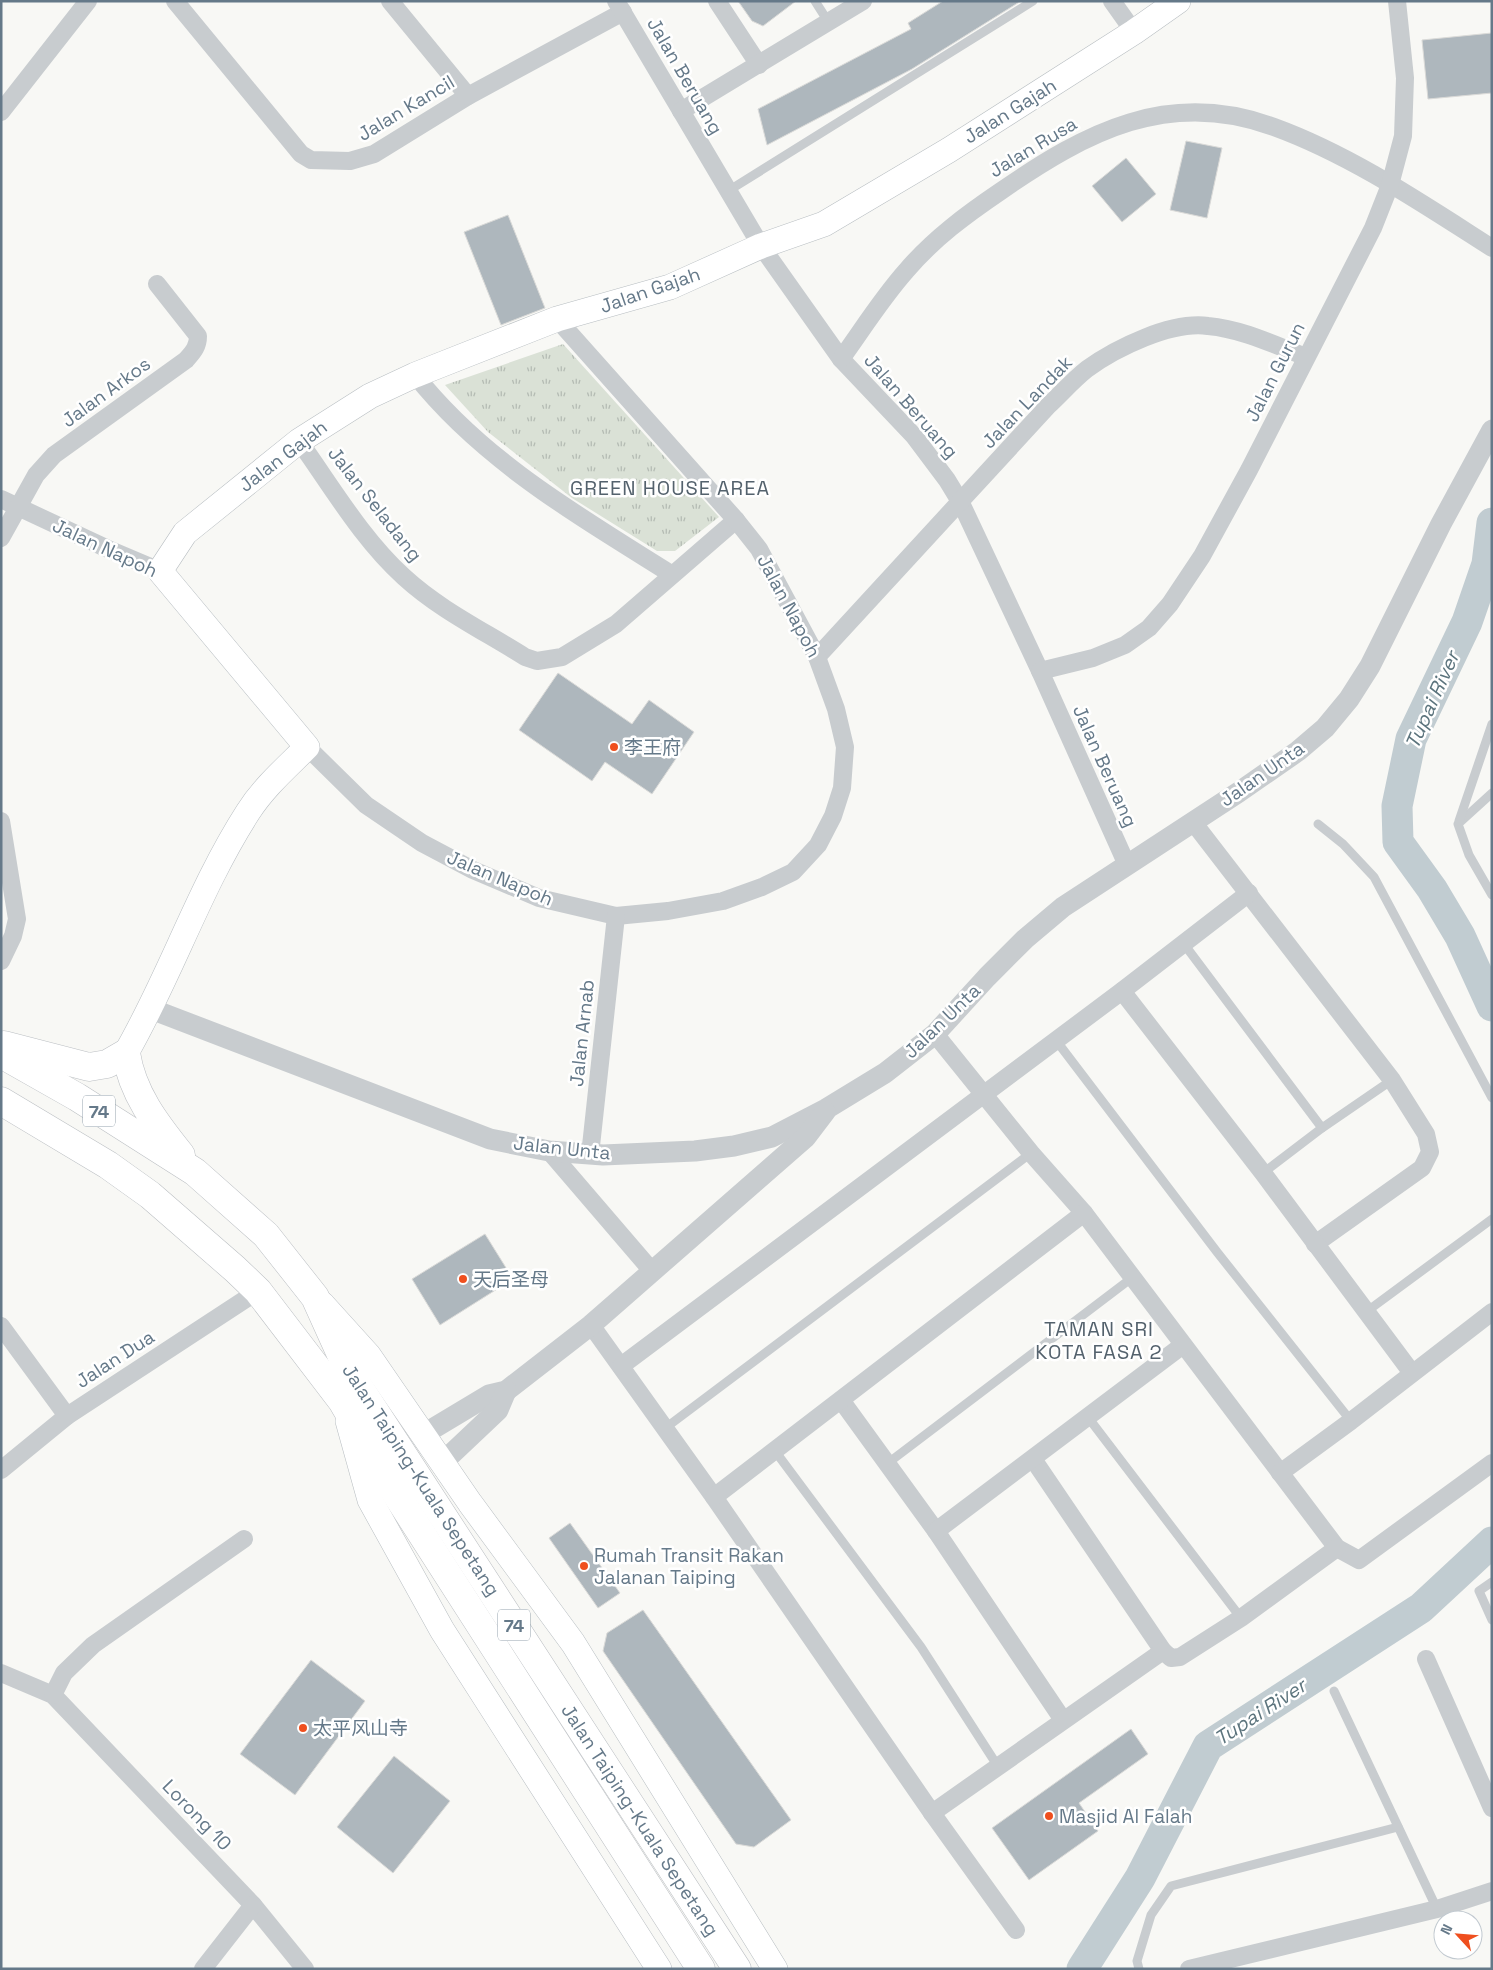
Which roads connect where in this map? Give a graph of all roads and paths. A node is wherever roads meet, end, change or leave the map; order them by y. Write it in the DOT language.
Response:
graph roads {
  1 [pos="88,1"];
  2 [pos="175,1"];
  3 [pos="390,1"];
  4 [pos="717,1"];
  5 [pos="815,1"];
  6 [pos="864,1"];
  7 [pos="1033,1"];
  8 [pos="1112,1"];
  9 [pos="1178,1"];
  10 [pos="1397,1"];
  11 [pos="620,7"];
  12 [pos="829,23"];
  13 [pos="1134,32"];
  14 [pos="759,64"];
  15 [pos="468,96"];
  16 [pos="681,111"];
  17 [pos="1,112"];
  18 [pos="1390,185"];
  19 [pos="728,191"];
  20 [pos="761,246"];
  21 [pos="1492,248"];
  22 [pos="157,284"];
  23 [pos="557,319"];
  24 [pos="1306,357"];
  25 [pos="841,359"];
  26 [pos="415,375"];
  27 [pos="1492,430"];
  28 [pos="299,441"];
  29 [pos="1,499"];
  30 [pos="961,503"];
  31 [pos="17,507"];
  32 [pos="736,520"];
  33 [pos="1,538"];
  34 [pos="160,570"];
  35 [pos="671,574"];
  36 [pos="817,657"];
  37 [pos="1040,671"];
  38 [pos="1492,724"];
  39 [pos="307,747"];
  40 [pos="1492,793"];
  41 [pos="1,821"];
  42 [pos="1193,822"];
  43 [pos="1318,824"];
  44 [pos="1458,824"];
  45 [pos="1126,865"];
  46 [pos="1249,892"];
  47 [pos="1492,895"];
  48 [pos="616,916"];
  49 [pos="1184,944"];
  50 [pos="1,960"];
  51 [pos="1122,991"];
  52 [pos="151,1008"];
  53 [pos="934,1034"];
  54 [pos="1055,1039"];
  55 [pos="1,1044"];
  56 [pos="126,1053"];
  57 [pos="1,1054"];
  58 [pos="1392,1080"];
  59 [pos="984,1094"];
  60 [pos="1492,1098"];
  61 [pos="1,1101"];
  62 [pos="826,1109"];
  63 [pos="1322,1128"];
  64 [pos="772,1137"];
  65 [pos="161,1150"];
  66 [pos="549,1151"];
  67 [pos="1031,1153"];
  68 [pos="590,1155"];
  69 [pos="195,1172"];
  70 [pos="1263,1173"];
  71 [pos="742,1192"];
  72 [pos="150,1195"];
  73 [pos="1084,1213"];
  74 [pos="1492,1219"];
  75 [pos="1315,1244"];
  76 [pos="652,1271"];
  77 [pos="1133,1276"];
  78 [pos="258,1291"];
  79 [pos="315,1297"];
  80 [pos="1366,1312"];
  81 [pos="1492,1312"];
  82 [pos="1,1326"];
  83 [pos="590,1326"];
  84 [pos="1183,1345"];
  85 [pos="621,1366"];
  86 [pos="1412,1373"];
  87 [pos="506,1391"];
  88 [pos="842,1400"];
  89 [pos="342,1401"];
  90 [pos="67,1416"];
  91 [pos="1087,1416"];
  92 [pos="1351,1421"];
  93 [pos="664,1429"];
  94 [pos="424,1434"];
  95 [pos="775,1451"];
  96 [pos="1033,1458"];
  97 [pos="443,1462"];
  98 [pos="888,1463"];
  99 [pos="1492,1463"];
  100 [pos="1,1470"];
  101 [pos="1280,1473"];
  102 [pos="714,1498"];
  103 [pos="936,1531"];
  104 [pos="244,1539"];
  105 [pos="1337,1548"];
  106 [pos="1492,1582"];
  107 [pos="1241,1618"];
  108 [pos="1492,1620"];
  109 [pos="1163,1651"];
  110 [pos="1426,1659"];
  111 [pos="1,1673"];
  112 [pos="1334,1690"];
  113 [pos="53,1696"];
  114 [pos="1063,1720"];
  115 [pos="997,1766"];
  116 [pos="1492,1808"];
  117 [pos="932,1812"];
  118 [pos="1398,1828"];
  119 [pos="1492,1891"];
  120 [pos="253,1905"];
  121 [pos="1438,1909"];
  122 [pos="1016,1930"];
  123 [pos="729,1958"];
  124 [pos="699,1966"];
  125 [pos="203,1969"];
  126 [pos="305,1969"];
  127 [pos="659,1969"];
  128 [pos="775,1969"];
  129 [pos="1139,1969"];
  130 [pos="1189,1969"];
  1 -- 17 [label="street"];
  2 -- 15 [label="street, Jalan Kancil"];
  3 -- 15 [label="street"];
  4 -- 14 [label="street"];
  5 -- 12 [label="lane"];
  6 -- 12 [label="street"];
  7 -- 19 [label="lane"];
  8 -- 13 [label="street"];
  9 -- 13 [label="main road, Jalan Gajah"];
  10 -- 18 [label="street, Jalan Gurun"];
  11 -- 15 [label="street, Jalan Kancil"];
  11 -- 16 [label="street, Jalan Beruang"];
  12 -- 14 [label="street"];
  13 -- 20 [label="main road, Jalan Gajah"];
  14 -- 16 [label="street"];
  16 -- 19 [label="street, Jalan Beruang"];
  18 -- 21 [label="street, Jalan Rusa"];
  18 -- 24 [label="street, Jalan Gurun"];
  18 -- 25 [label="street, Jalan Rusa"];
  19 -- 20 [label="street, Jalan Beruang"];
  20 -- 23 [label="main road, Jalan Gajah"];
  20 -- 25 [label="street, Jalan Beruang"];
  22 -- 31 [label="street, Jalan Arkos"];
  23 -- 26 [label="main road, Jalan Gajah"];
  23 -- 32 [label="street, Jalan Napoh"];
  24 -- 30 [label="street, Jalan Landak"];
  24 -- 37 [label="street, Jalan Gurun"];
  25 -- 30 [label="street, Jalan Beruang"];
  26 -- 28 [label="main road, Jalan Gajah"];
  26 -- 35 [label="street"];
  27 -- 42 [label="street, Jalan Unta"];
  28 -- 34 [label="main road, Jalan Gajah"];
  28 -- 35 [label="street, Jalan Seladang"];
  29 -- 31 [label="street, Jalan Napoh"];
  30 -- 36 [label="street, Jalan Landak"];
  30 -- 37 [label="street, Jalan Beruang"];
  31 -- 33 [label="street, Jalan Arkos"];
  31 -- 34 [label="street, Jalan Napoh"];
  32 -- 35 [label="street, Jalan Seladang"];
  32 -- 36 [label="street, Jalan Napoh"];
  34 -- 39 [label="main road, Jalan Napoh"];
  36 -- 48 [label="street, Jalan Napoh"];
  37 -- 45 [label="street, Jalan Beruang"];
  38 -- 44 [label="lane"];
  39 -- 48 [label="street, Jalan Napoh"];
  39 -- 52 [label="main road"];
  40 -- 44 [label="lane"];
  41 -- 50 [label="street"];
  42 -- 45 [label="street, Jalan Unta"];
  42 -- 46 [label="street"];
  43 -- 60 [label="lane"];
  44 -- 47 [label="lane"];
  45 -- 53 [label="street, Jalan Unta"];
  46 -- 49 [label="street"];
  46 -- 58 [label="street"];
  48 -- 68 [label="street, Jalan Arnab"];
  49 -- 51 [label="street"];
  49 -- 63 [label="lane"];
  51 -- 54 [label="street"];
  51 -- 70 [label="street"];
  52 -- 56 [label="main road"];
  52 -- 66 [label="street, Jalan Unta"];
  53 -- 59 [label="street"];
  53 -- 62 [label="street, Jalan Unta"];
  54 -- 59 [label="street"];
  54 -- 92 [label="lane"];
  55 -- 56 [label="main road"];
  56 -- 69 [label="main road"];
  57 -- 65 [label="main road, Jalan Taiping-Kuala Sepetang / 74"];
  58 -- 63 [label="lane"];
  58 -- 75 [label="street"];
  59 -- 67 [label="street"];
  59 -- 85 [label="street"];
  61 -- 72 [label="main road, Jalan Taiping-Kuala Sepetang / 74"];
  62 -- 64 [label="street, Jalan Unta"];
  62 -- 71 [label="street"];
  63 -- 70 [label="lane"];
  64 -- 68 [label="street, Jalan Unta"];
  64 -- 71 [label="street"];
  65 -- 69 [label="main road, Jalan Taiping-Kuala Sepetang / 74"];
  65 -- 72 [label="main road"];
  66 -- 68 [label="street, Jalan Unta"];
  66 -- 76 [label="street"];
  67 -- 73 [label="street"];
  67 -- 93 [label="lane"];
  69 -- 79 [label="main road, Jalan Taiping-Kuala Sepetang / 74"];
  70 -- 75 [label="street"];
  71 -- 76 [label="street"];
  72 -- 78 [label="main road, Jalan Taiping-Kuala Sepetang / 74"];
  73 -- 77 [label="street"];
  73 -- 88 [label="street"];
  74 -- 80 [label="lane"];
  75 -- 80 [label="street"];
  76 -- 83 [label="street"];
  77 -- 84 [label="street"];
  77 -- 98 [label="lane"];
  78 -- 89 [label="main road, Jalan Taiping-Kuala Sepetang / 74"];
  78 -- 90 [label="street, Jalan Dua"];
  79 -- 94 [label="main road"];
  79 -- 123 [label="main road, Jalan Taiping-Kuala Sepetang / 74"];
  80 -- 86 [label="street"];
  81 -- 86 [label="street"];
  82 -- 90 [label="street"];
  83 -- 85 [label="street"];
  83 -- 87 [label="street"];
  84 -- 91 [label="street"];
  84 -- 101 [label="street"];
  85 -- 93 [label="street"];
  86 -- 92 [label="street"];
  87 -- 94 [label="street"];
  87 -- 97 [label="street"];
  88 -- 95 [label="street"];
  88 -- 98 [label="street"];
  89 -- 124 [label="main road, Jalan Taiping-Kuala Sepetang / 74"];
  89 -- 127 [label="main road"];
  90 -- 100 [label="street, Jalan Dua"];
  91 -- 96 [label="street"];
  91 -- 107 [label="lane"];
  92 -- 101 [label="street"];
  93 -- 102 [label="street"];
  94 -- 97 [label="main road"];
  95 -- 102 [label="street"];
  95 -- 115 [label="lane"];
  96 -- 103 [label="street"];
  96 -- 109 [label="street"];
  97 -- 128 [label="main road"];
  98 -- 103 [label="street"];
  99 -- 105 [label="street"];
  101 -- 105 [label="street"];
  102 -- 117 [label="street"];
  103 -- 114 [label="street"];
  104 -- 113 [label="street"];
  105 -- 107 [label="street"];
  106 -- 108 [label="lane"];
  107 -- 109 [label="street"];
  109 -- 114 [label="street"];
  110 -- 116 [label="street"];
  111 -- 113 [label="street, Lorong 10"];
  112 -- 118 [label="lane"];
  113 -- 120 [label="street, Lorong 10"];
  114 -- 115 [label="street"];
  115 -- 117 [label="street"];
  117 -- 122 [label="street"];
  118 -- 121 [label="lane"];
  118 -- 129 [label="lane"];
  119 -- 121 [label="street"];
  120 -- 125 [label="street"];
  120 -- 126 [label="street, Lorong 10"];
  121 -- 130 [label="street"];
}
